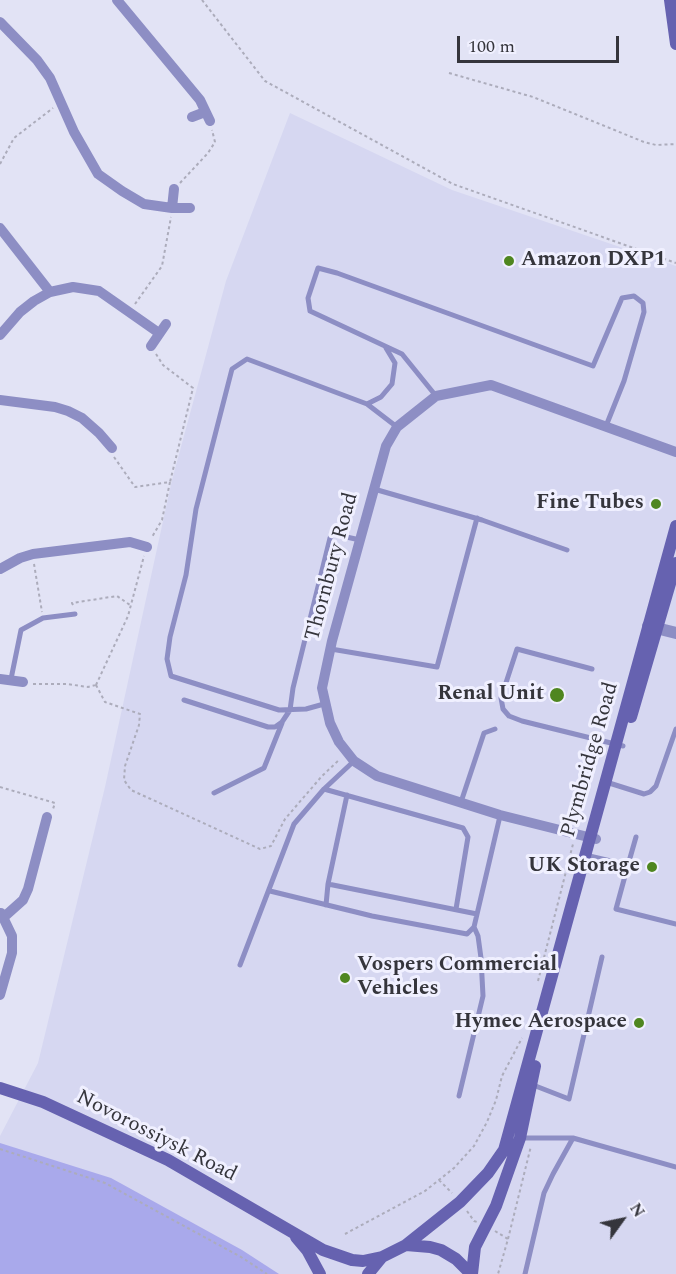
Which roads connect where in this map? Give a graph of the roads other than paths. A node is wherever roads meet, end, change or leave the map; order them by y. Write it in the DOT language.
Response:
graph roads {
  1 [pos="117,0"];
  2 [pos="670,0"];
  3 [pos="0,22"];
  4 [pos="676,44"];
  5 [pos="192,117"];
  6 [pos="174,189"];
  7 [pos="172,208"];
  8 [pos="190,208"];
  9 [pos="0,228"];
  10 [pos="50,292"];
  11 [pos="0,335"];
  12 [pos="151,346"];
  13 [pos="385,346"];
  14 [pos="436,396"];
  15 [pos="0,400"];
  16 [pos="367,404"];
  17 [pos="397,427"];
  18 [pos="606,427"];
  19 [pos="112,448"];
  20 [pos="676,452"];
  21 [pos="374,489"];
  22 [pos="477,518"];
  23 [pos="676,526"];
  24 [pos="360,540"];
  25 [pos="147,547"];
  26 [pos="567,550"];
  27 [pos="0,568"];
  28 [pos="675,569"];
  29 [pos="75,614"];
  30 [pos="653,627"];
  31 [pos="676,633"];
  32 [pos="331,648"];
  33 [pos="592,669"];
  34 [pos="6,679"];
  35 [pos="23,682"];
  36 [pos="184,700"];
  37 [pos="324,704"];
  38 [pos="290,710"];
  39 [pos="282,722"];
  40 [pos="495,729"];
  41 [pos="676,729"];
  42 [pos="619,746"];
  43 [pos="350,757"];
  44 [pos="608,783"];
  45 [pos="324,789"];
  46 [pos="214,793"];
  47 [pos="347,795"];
  48 [pos="461,802"];
  49 [pos="500,815"];
  50 [pos="47,817"];
  51 [pos="636,837"];
  52 [pos="592,838"];
  53 [pos="588,856"];
  54 [pos="628,865"];
  55 [pos="328,884"];
  56 [pos="270,891"];
  57 [pos="326,905"];
  58 [pos="456,909"];
  59 [pos="477,914"];
  60 [pos="2,915"];
  61 [pos="676,924"];
  62 [pos="474,927"];
  63 [pos="602,957"];
  64 [pos="240,965"];
  65 [pos="0,995"];
  66 [pos="526,1083"];
  67 [pos="0,1088"];
  68 [pos="459,1096"];
  69 [pos="519,1138"];
  70 [pos="573,1138"];
  71 [pos="676,1167"];
  72 [pos="290,1229"];
  73 [pos="406,1245"];
  74 [pos="382,1257"];
  75 [pos="320,1274"];
  76 [pos="368,1274"];
  77 [pos="472,1274"];
  78 [pos="525,1274"];
  1 -- 5 [label="street"];
  2 -- 4 [label="main road"];
  3 -- 7 [label="street"];
  6 -- 7 [label="street"];
  7 -- 8 [label="street"];
  9 -- 10 [label="street"];
  10 -- 11 [label="street"];
  10 -- 12 [label="street"];
  13 -- 14 [label="lane"];
  13 -- 16 [label="lane"];
  13 -- 18 [label="lane"];
  14 -- 17 [label="street, Thornbury Road"];
  14 -- 18 [label="street, Thornbury Road"];
  15 -- 19 [label="street"];
  16 -- 17 [label="lane"];
  16 -- 38 [label="lane"];
  17 -- 21 [label="street, Thornbury Road"];
  18 -- 20 [label="street, Thornbury Road"];
  21 -- 22 [label="lane"];
  21 -- 24 [label="street, Thornbury Road"];
  22 -- 26 [label="lane"];
  22 -- 32 [label="lane"];
  23 -- 30 [label="main road, Plymbridge Road"];
  24 -- 32 [label="street, Thornbury Road"];
  24 -- 38 [label="lane"];
  25 -- 27 [label="street"];
  28 -- 30 [label="main road, Plymbridge Road"];
  29 -- 34 [label="lane"];
  30 -- 31 [label="street"];
  30 -- 42 [label="main road, Plymbridge Road"];
  32 -- 37 [label="street, Thornbury Road"];
  33 -- 42 [label="lane"];
  34 -- 35 [label="street"];
  36 -- 39 [label="lane"];
  37 -- 38 [label="lane"];
  37 -- 43 [label="street, Thornbury Road"];
  38 -- 39 [label="lane"];
  39 -- 46 [label="lane"];
  40 -- 48 [label="lane"];
  41 -- 44 [label="lane"];
  42 -- 44 [label="main road, Plymbridge Road"];
  43 -- 45 [label="lane"];
  43 -- 48 [label="street, Thornbury Road"];
  44 -- 52 [label="main road, Plymbridge Road"];
  45 -- 47 [label="lane"];
  45 -- 56 [label="lane"];
  47 -- 55 [label="lane"];
  47 -- 58 [label="lane"];
  48 -- 49 [label="street, Thornbury Road"];
  49 -- 52 [label="street, Thornbury Road"];
  49 -- 59 [label="lane"];
  50 -- 60 [label="street"];
  51 -- 54 [label="lane"];
  52 -- 53 [label="main road, Plymbridge Road"];
  53 -- 54 [label="lane"];
  53 -- 66 [label="main road, Plymbridge Road"];
  54 -- 61 [label="lane"];
  55 -- 57 [label="lane"];
  55 -- 58 [label="lane"];
  56 -- 57 [label="lane"];
  56 -- 64 [label="lane"];
  57 -- 62 [label="lane"];
  58 -- 59 [label="lane"];
  59 -- 62 [label="lane"];
  60 -- 65 [label="street"];
  62 -- 68 [label="lane"];
  63 -- 66 [label="lane"];
  66 -- 69 [label="main road, Plymbridge Road"];
  66 -- 73 [label="main road, Plymbridge Road"];
  67 -- 72 [label="main road, Novorossiysk Road"];
  69 -- 70 [label="lane"];
  69 -- 77 [label="main road, Plymbridge Road"];
  70 -- 71 [label="lane"];
  70 -- 78 [label="lane"];
  72 -- 74 [label="main road, Novorossiysk Road"];
  72 -- 75 [label="main road, Novorossiysk Road"];
  73 -- 74 [label="main road, Plymbridge Road"];
  73 -- 77 [label="main road"];
  74 -- 76 [label="main road"];
}
